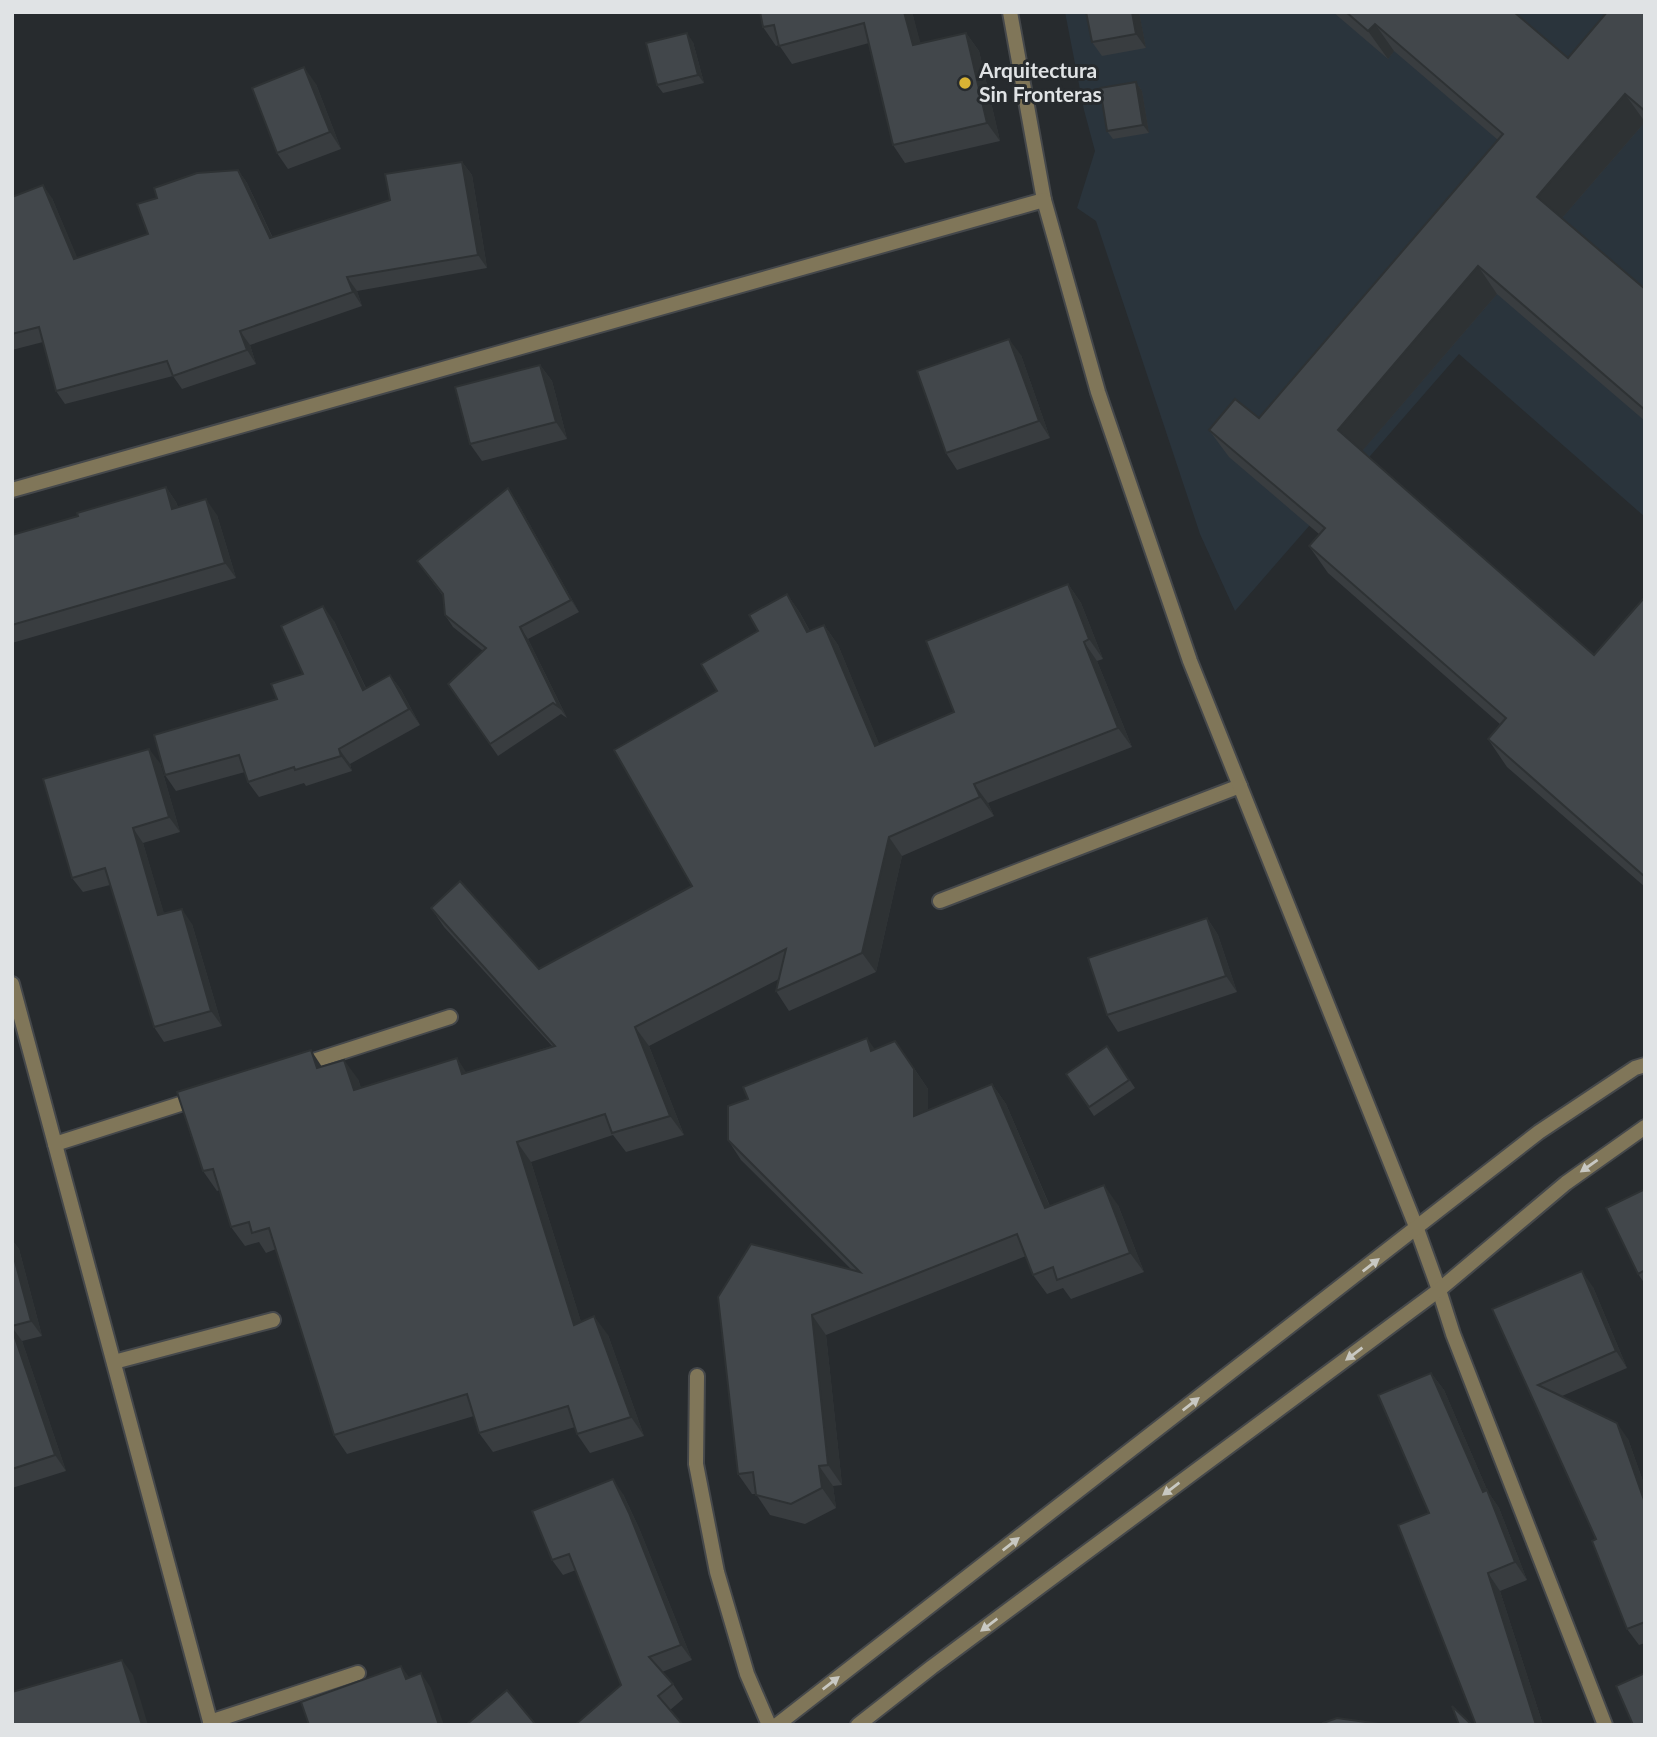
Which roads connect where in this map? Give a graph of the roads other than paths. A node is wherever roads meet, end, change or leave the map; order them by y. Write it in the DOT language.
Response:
graph roads {
  1 [pos="1010,12"];
  2 [pos="1044,200"];
  3 [pos="12,490"];
  4 [pos="1240,786"];
  5 [pos="940,901"];
  6 [pos="12,984"];
  7 [pos="450,1017"];
  8 [pos="1645,1065"];
  9 [pos="292,1068"];
  10 [pos="213,1093"];
  11 [pos="1645,1127"];
  12 [pos="55,1144"];
  13 [pos="1417,1229"];
  14 [pos="1439,1290"];
  15 [pos="273,1320"];
  16 [pos="114,1362"];
  17 [pos="697,1376"];
  18 [pos="358,1673"];
  19 [pos="211,1723"];
  20 [pos="769,1725"];
  21 [pos="777,1725"];
  22 [pos="858,1725"];
  23 [pos="1605,1725"];
  1 -- 2 [label="street"];
  2 -- 3 [label="street"];
  2 -- 4 [label="street"];
  4 -- 5 [label="street"];
  4 -- 13 [label="street"];
  6 -- 12 [label="street"];
  7 -- 9 [label="street"];
  8 -- 13 [label="street"];
  10 -- 12 [label="street"];
  11 -- 14 [label="street, one-way"];
  12 -- 16 [label="street"];
  13 -- 14 [label="street"];
  21 -- 13 [label="street, one-way"];
  14 -- 22 [label="street, one-way"];
  14 -- 23 [label="street"];
  15 -- 16 [label="street"];
  16 -- 19 [label="street"];
  17 -- 20 [label="street"];
  18 -- 19 [label="street"];
}
